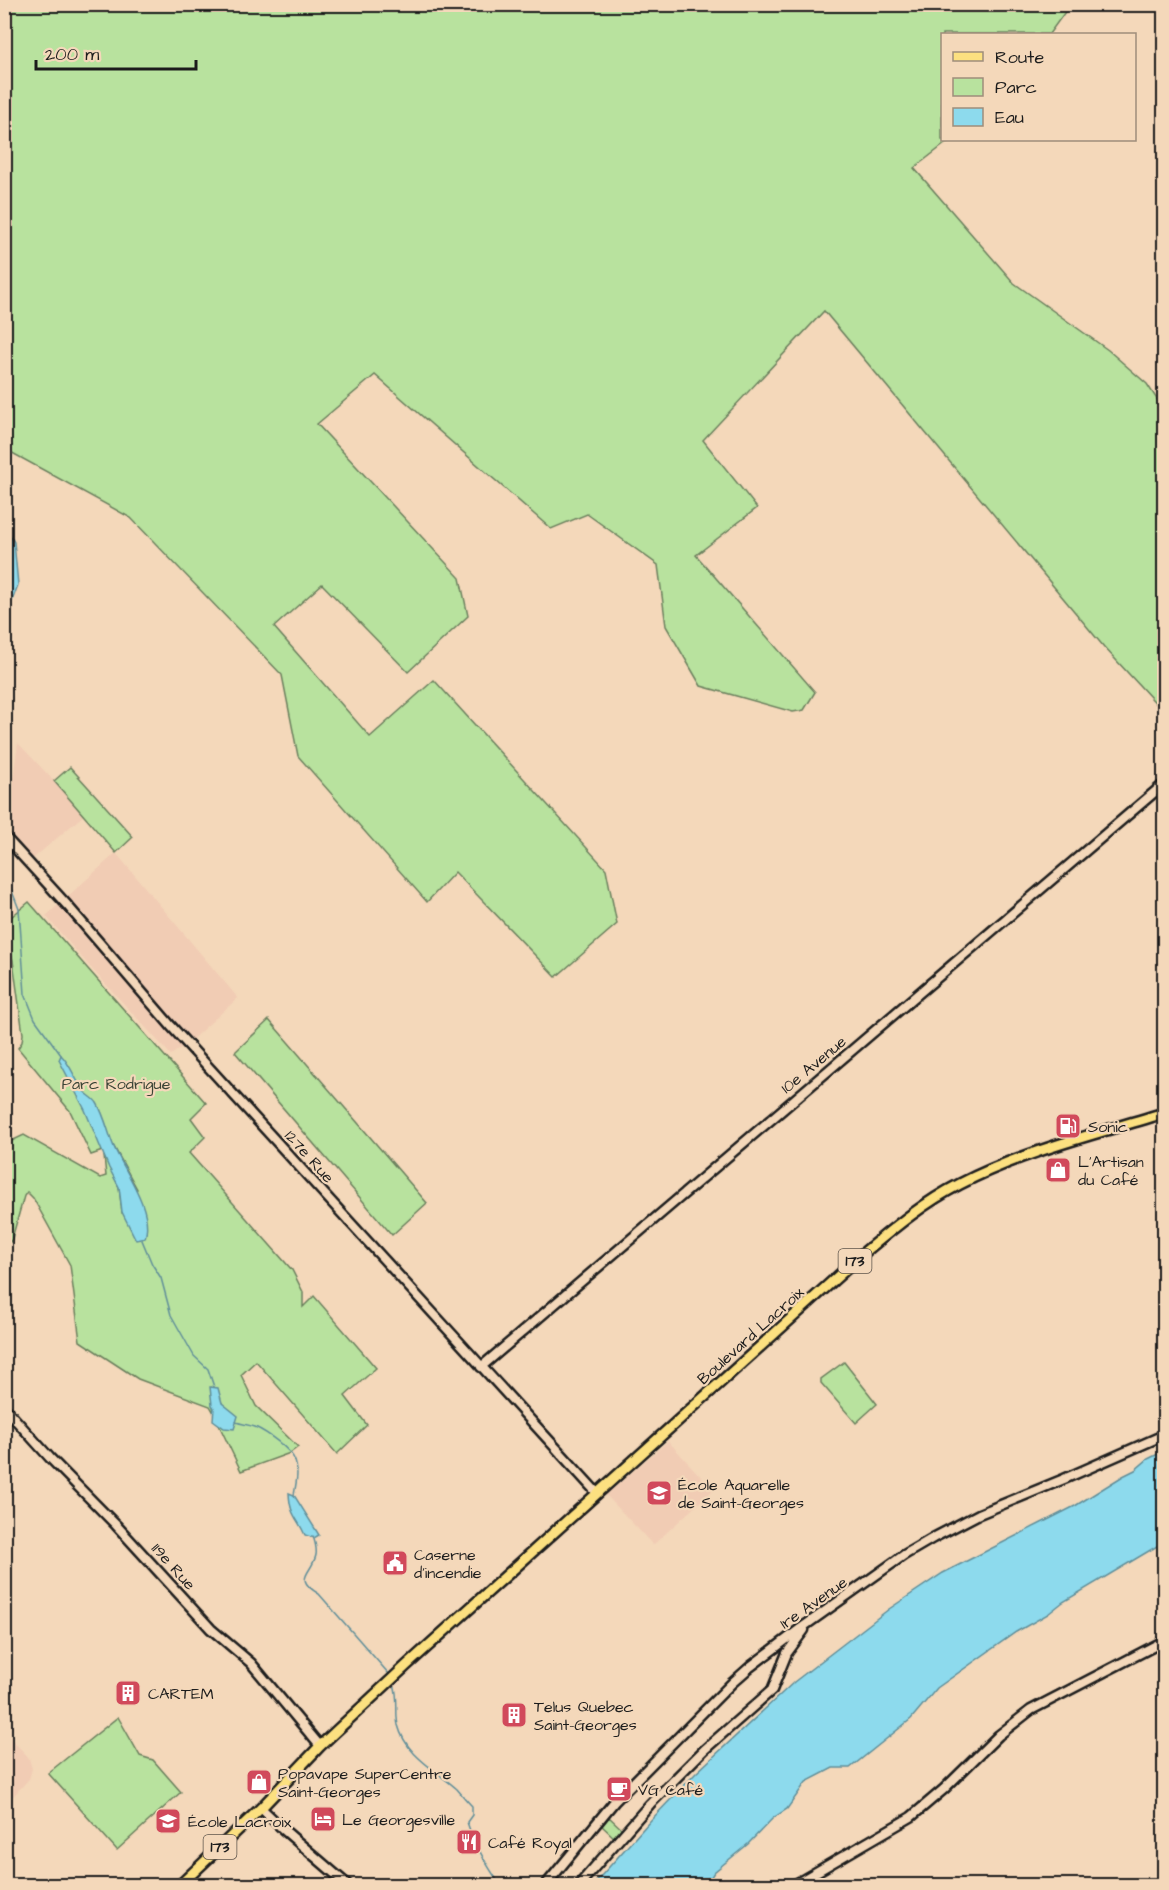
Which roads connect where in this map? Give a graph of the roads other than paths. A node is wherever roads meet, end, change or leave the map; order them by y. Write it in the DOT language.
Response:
graph roads {
  1 [pos="1164,784"];
  2 [pos="4,836"];
  3 [pos="1164,1113"];
  4 [pos="481,1367"];
  5 [pos="4,1407"];
  6 [pos="1164,1435"];
  7 [pos="597,1493"];
  8 [pos="812,1620"];
  9 [pos="1164,1641"];
  10 [pos="765,1656"];
  11 [pos="782,1667"];
  12 [pos="320,1746"];
  13 [pos="261,1808"];
  14 [pos="179,1886"];
  15 [pos="350,1886"];
  16 [pos="545,1886"];
  17 [pos="578,1886"];
  18 [pos="792,1886"];
  1 -- 4 [label="street, 10e Avenue"];
  2 -- 4 [label="street, 127e Rue"];
  3 -- 7 [label="main road, Boulevard Lacroix / 173"];
  4 -- 7 [label="street, 127e Rue"];
  5 -- 12 [label="street, 119e Rue"];
  6 -- 8 [label="street, 1re Avenue"];
  7 -- 12 [label="main road, Boulevard Lacroix / 173"];
  8 -- 10 [label="street, 1re Avenue"];
  8 -- 11 [label="street"];
  9 -- 18 [label="street"];
  10 -- 11 [label="street"];
  10 -- 16 [label="street, 1re Avenue"];
  11 -- 17 [label="street"];
  12 -- 13 [label="main road, 173"];
  13 -- 14 [label="main road, 173"];
  13 -- 15 [label="street"];
}
